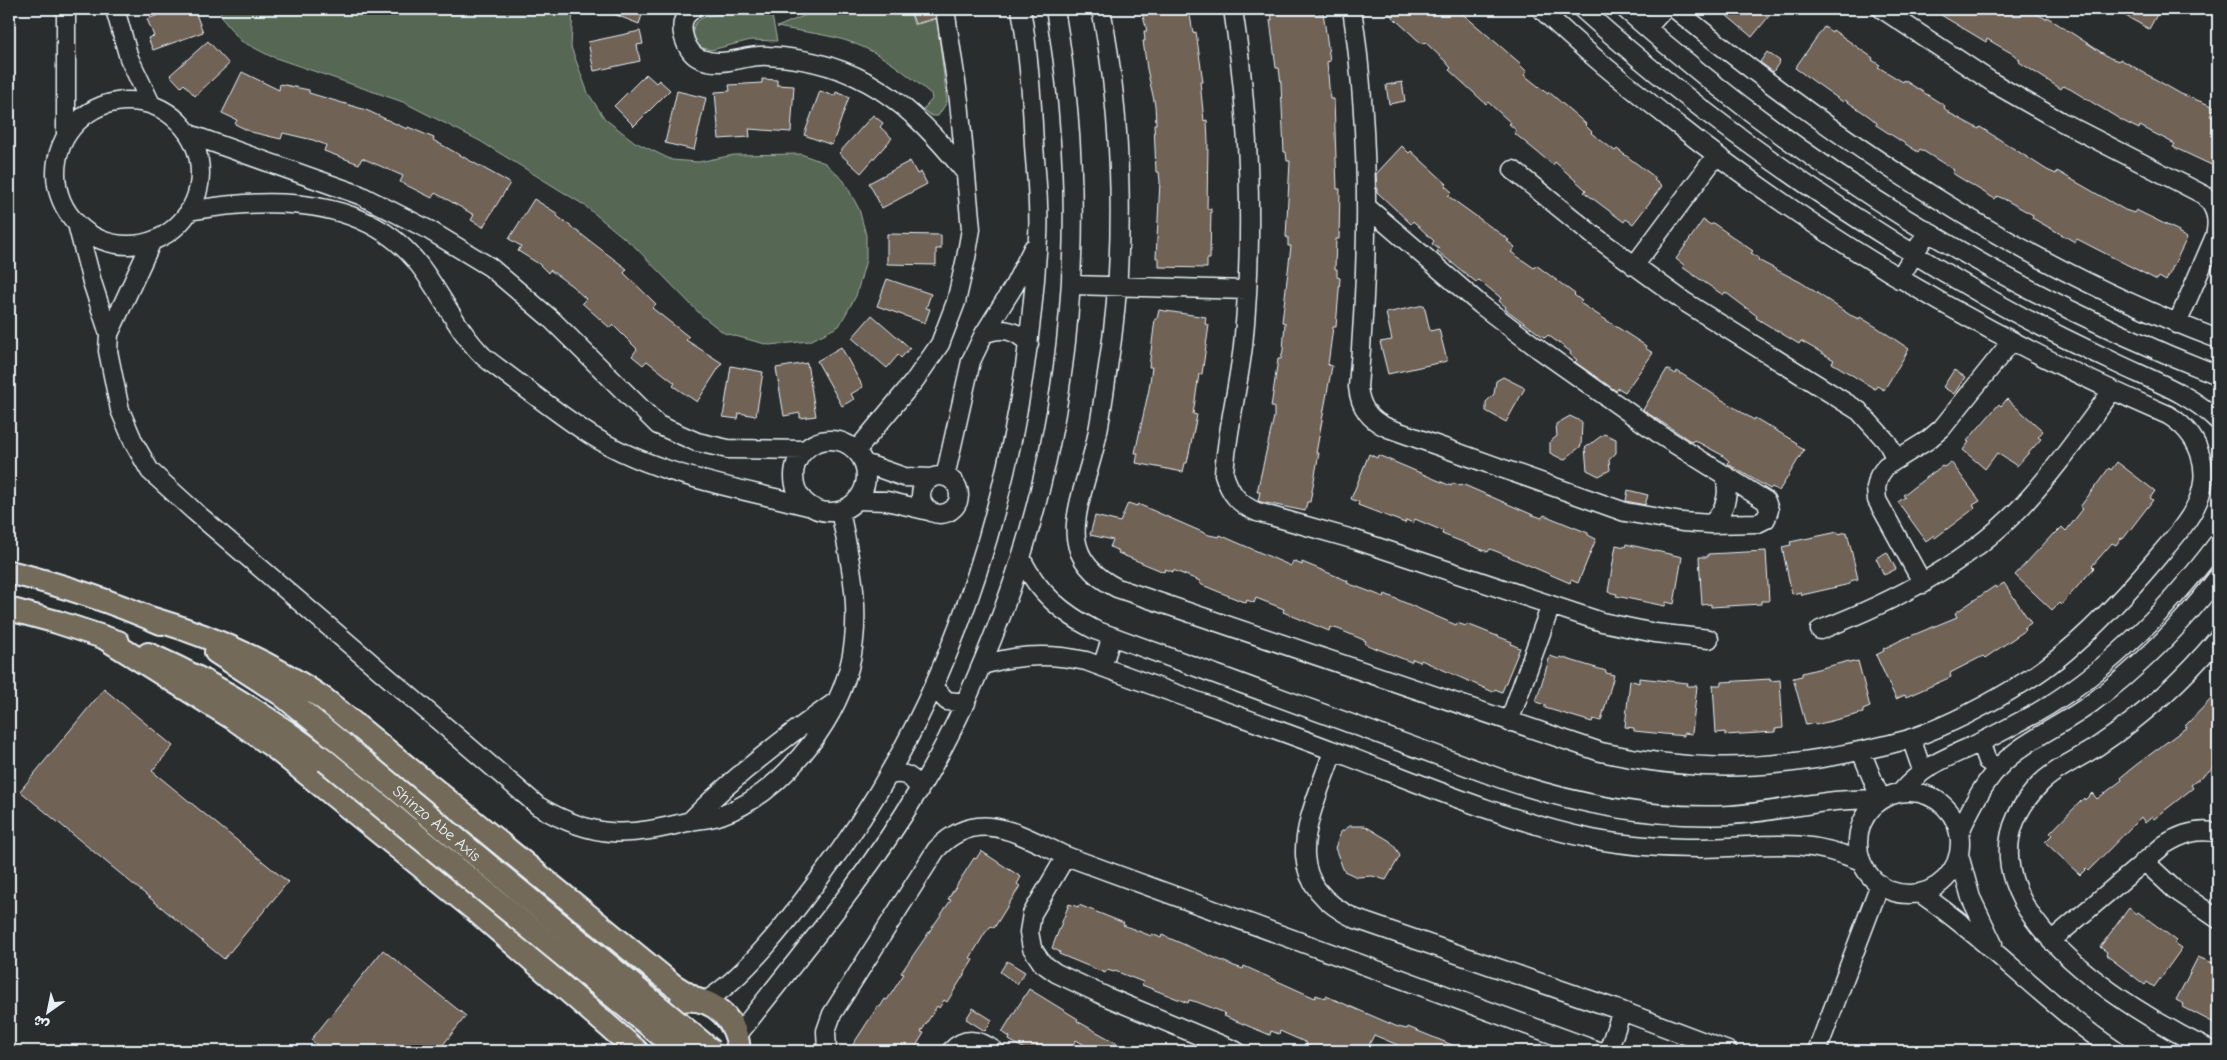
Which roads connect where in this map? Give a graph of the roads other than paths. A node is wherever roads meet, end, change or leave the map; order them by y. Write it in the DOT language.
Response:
graph roads {
  1 [pos="66,9"];
  2 [pos="115,9"];
  3 [pos="693,9"];
  4 [pos="945,9"];
  5 [pos="1021,9"];
  6 [pos="1055,9"];
  7 [pos="1101,9"];
  8 [pos="1234,9"];
  9 [pos="1352,9"];
  10 [pos="1542,9"];
  11 [pos="1582,9"];
  12 [pos="1625,9"];
  13 [pos="1664,9"];
  14 [pos="1675,9"];
  15 [pos="1882,9"];
  16 [pos="1647,28"];
  17 [pos="151,104"];
  18 [pos="66,134"];
  19 [pos="189,134"];
  20 [pos="1716,156"];
  21 [pos="1513,170"];
  22 [pos="965,172"];
  23 [pos="1368,208"];
  24 [pos="189,211"];
  25 [pos="77,224"];
  26 [pos="1928,231"];
  27 [pos="1039,235"];
  28 [pos="152,241"];
  29 [pos="1914,254"];
  30 [pos="1634,266"];
  31 [pos="1899,279"];
  32 [pos="1072,285"];
  33 [pos="1116,286"];
  34 [pos="1247,290"];
  35 [pos="2177,324"];
  36 [pos="109,334"];
  37 [pos="984,334"];
  38 [pos="2218,339"];
  39 [pos="2011,342"];
  40 [pos="1029,344"];
  41 [pos="2218,374"];
  42 [pos="2112,391"];
  43 [pos="2218,421"];
  44 [pos="804,450"];
  45 [pos="860,457"];
  46 [pos="1896,459"];
  47 [pos="1725,476"];
  48 [pos="939,477"];
  49 [pos="857,500"];
  50 [pos="808,506"];
  51 [pos="840,511"];
  52 [pos="929,511"];
  53 [pos="1711,524"];
  54 [pos="2218,543"];
  55 [pos="1022,560"];
  56 [pos="9,572"];
  57 [pos="2218,577"];
  58 [pos="1923,584"];
  59 [pos="1551,605"];
  60 [pos="9,609"];
  61 [pos="147,617"];
  62 [pos="1820,630"];
  63 [pos="1112,636"];
  64 [pos="103,637"];
  65 [pos="1709,639"];
  66 [pos="2216,646"];
  67 [pos="983,665"];
  68 [pos="1102,667"];
  69 [pos="934,688"];
  70 [pos="836,702"];
  71 [pos="966,703"];
  72 [pos="1509,722"];
  73 [pos="1911,738"];
  74 [pos="1980,742"];
  75 [pos="1333,751"];
  76 [pos="1861,751"];
  77 [pos="1998,768"];
  78 [pos="1922,770"];
  79 [pos="890,775"];
  80 [pos="919,791"];
  81 [pos="1900,793"];
  82 [pos="1881,800"];
  83 [pos="689,822"];
  84 [pos="2218,833"];
  85 [pos="1959,834"];
  86 [pos="1959,855"];
  87 [pos="1066,856"];
  88 [pos="1861,861"];
  89 [pos="2144,861"];
  90 [pos="1880,884"];
  91 [pos="1920,893"];
  92 [pos="2218,919"];
  93 [pos="2051,941"];
  94 [pos="2002,957"];
  95 [pos="700,1001"];
  96 [pos="1622,1011"];
  97 [pos="741,1045"];
  98 [pos="638,1051"];
  99 [pos="680,1051"];
  100 [pos="712,1051"];
  101 [pos="827,1051"];
  102 [pos="951,1051"];
  103 [pos="995,1051"];
  104 [pos="1236,1051"];
  105 [pos="1600,1051"];
  106 [pos="1728,1051"];
  107 [pos="1817,1051"];
  108 [pos="2116,1051"];
  109 [pos="2212,1051"];
  1 -- 18 [label="street"];
  2 -- 17 [label="street"];
  3 -- 22 [label="street"];
  4 -- 22 [label="street"];
  5 -- 27 [label="street"];
  6 -- 32 [label="street"];
  7 -- 33 [label="street"];
  8 -- 34 [label="street"];
  9 -- 23 [label="street"];
  10 -- 20 [label="street"];
  11 -- 29 [label="street"];
  12 -- 16 [label="street"];
  13 -- 16 [label="street"];
  14 -- 35 [label="street"];
  15 -- 35 [label="street"];
  16 -- 26 [label="street"];
  17 -- 18 [label="street"];
  17 -- 19 [label="street"];
  18 -- 25 [label="street"];
  19 -- 24 [label="street"];
  19 -- 44 [label="street"];
  20 -- 30 [label="street"];
  20 -- 31 [label="street"];
  21 -- 30 [label="street"];
  22 -- 45 [label="street"];
  23 -- 47 [label="street"];
  23 -- 53 [label="street"];
  24 -- 28 [label="street"];
  24 -- 50 [label="street"];
  25 -- 28 [label="street"];
  25 -- 36 [label="street"];
  26 -- 29 [label="street"];
  26 -- 41 [label="street"];
  27 -- 37 [label="street"];
  27 -- 40 [label="street"];
  28 -- 36 [label="street"];
  29 -- 31 [label="street"];
  29 -- 43 [label="street"];
  30 -- 46 [label="street"];
  31 -- 39 [label="street"];
  32 -- 33 [label="street"];
  32 -- 55 [label="street"];
  33 -- 34 [label="street"];
  33 -- 72 [label="street"];
  34 -- 59 [label="street"];
  35 -- 38 [label="street"];
  36 -- 83 [label="street"];
  37 -- 40 [label="street"];
  37 -- 48 [label="street"];
  39 -- 42 [label="street"];
  39 -- 46 [label="street"];
  40 -- 69 [label="street"];
  42 -- 58 [label="street"];
  42 -- 73 [label="street"];
  44 -- 45 [label="street"];
  44 -- 50 [label="street"];
  45 -- 48 [label="street"];
  45 -- 49 [label="street"];
  46 -- 58 [label="street"];
  47 -- 53 [label="street"];
  47 -- 53 [label="street"];
  48 -- 52 [label="street"];
  48 -- 52 [label="street"];
  49 -- 51 [label="street"];
  49 -- 52 [label="street"];
  50 -- 51 [label="street"];
  51 -- 70 [label="street"];
  54 -- 74 [label="street"];
  55 -- 63 [label="street"];
  55 -- 67 [label="street"];
  56 -- 61 [label="main road, Shinzo Abe Axis"];
  57 -- 77 [label="street"];
  58 -- 62 [label="street"];
  59 -- 65 [label="street"];
  59 -- 72 [label="street"];
  60 -- 64 [label="main road, Shinzo Abe Axis"];
  61 -- 95 [label="main road, Shinzo Abe Axis"];
  61 -- 100 [label="main road, Shinzo Abe Axis, bridge"];
  63 -- 68 [label="street"];
  63 -- 82 [label="street"];
  64 -- 98 [label="main road, Shinzo Abe Axis"];
  64 -- 99 [label="main road, Shinzo Abe Axis, bridge"];
  66 -- 93 [label="street"];
  67 -- 68 [label="street"];
  67 -- 71 [label="street"];
  68 -- 75 [label="street"];
  69 -- 71 [label="street"];
  69 -- 79 [label="street"];
  70 -- 83 [label="street"];
  70 -- 83 [label="street"];
  71 -- 80 [label="street"];
  72 -- 76 [label="street"];
  73 -- 76 [label="street"];
  73 -- 78 [label="street"];
  74 -- 77 [label="street"];
  74 -- 78 [label="street"];
  75 -- 88 [label="street"];
  75 -- 96 [label="street"];
  76 -- 82 [label="street"];
  77 -- 85 [label="street"];
  78 -- 81 [label="street"];
  79 -- 80 [label="street"];
  79 -- 95 [label="street"];
  80 -- 97 [label="street"];
  81 -- 82 [label="street"];
  81 -- 85 [label="street"];
  82 -- 88 [label="street"];
  84 -- 89 [label="street"];
  85 -- 86 [label="street"];
  86 -- 91 [label="street"];
  86 -- 94 [label="street"];
  87 -- 101 [label="street"];
  87 -- 104 [label="street"];
  87 -- 105 [label="street"];
  88 -- 90 [label="street"];
  89 -- 92 [label="street"];
  89 -- 93 [label="street"];
  90 -- 91 [label="street"];
  90 -- 107 [label="street"];
  91 -- 94 [label="street"];
  93 -- 109 [label="street"];
  94 -- 108 [label="street"];
  95 -- 97 [label="main road, Shinzo Abe Axis"];
  95 -- 98 [label="main road"];
  96 -- 105 [label="street"];
  96 -- 106 [label="street"];
  102 -- 103 [label="street"];
}
